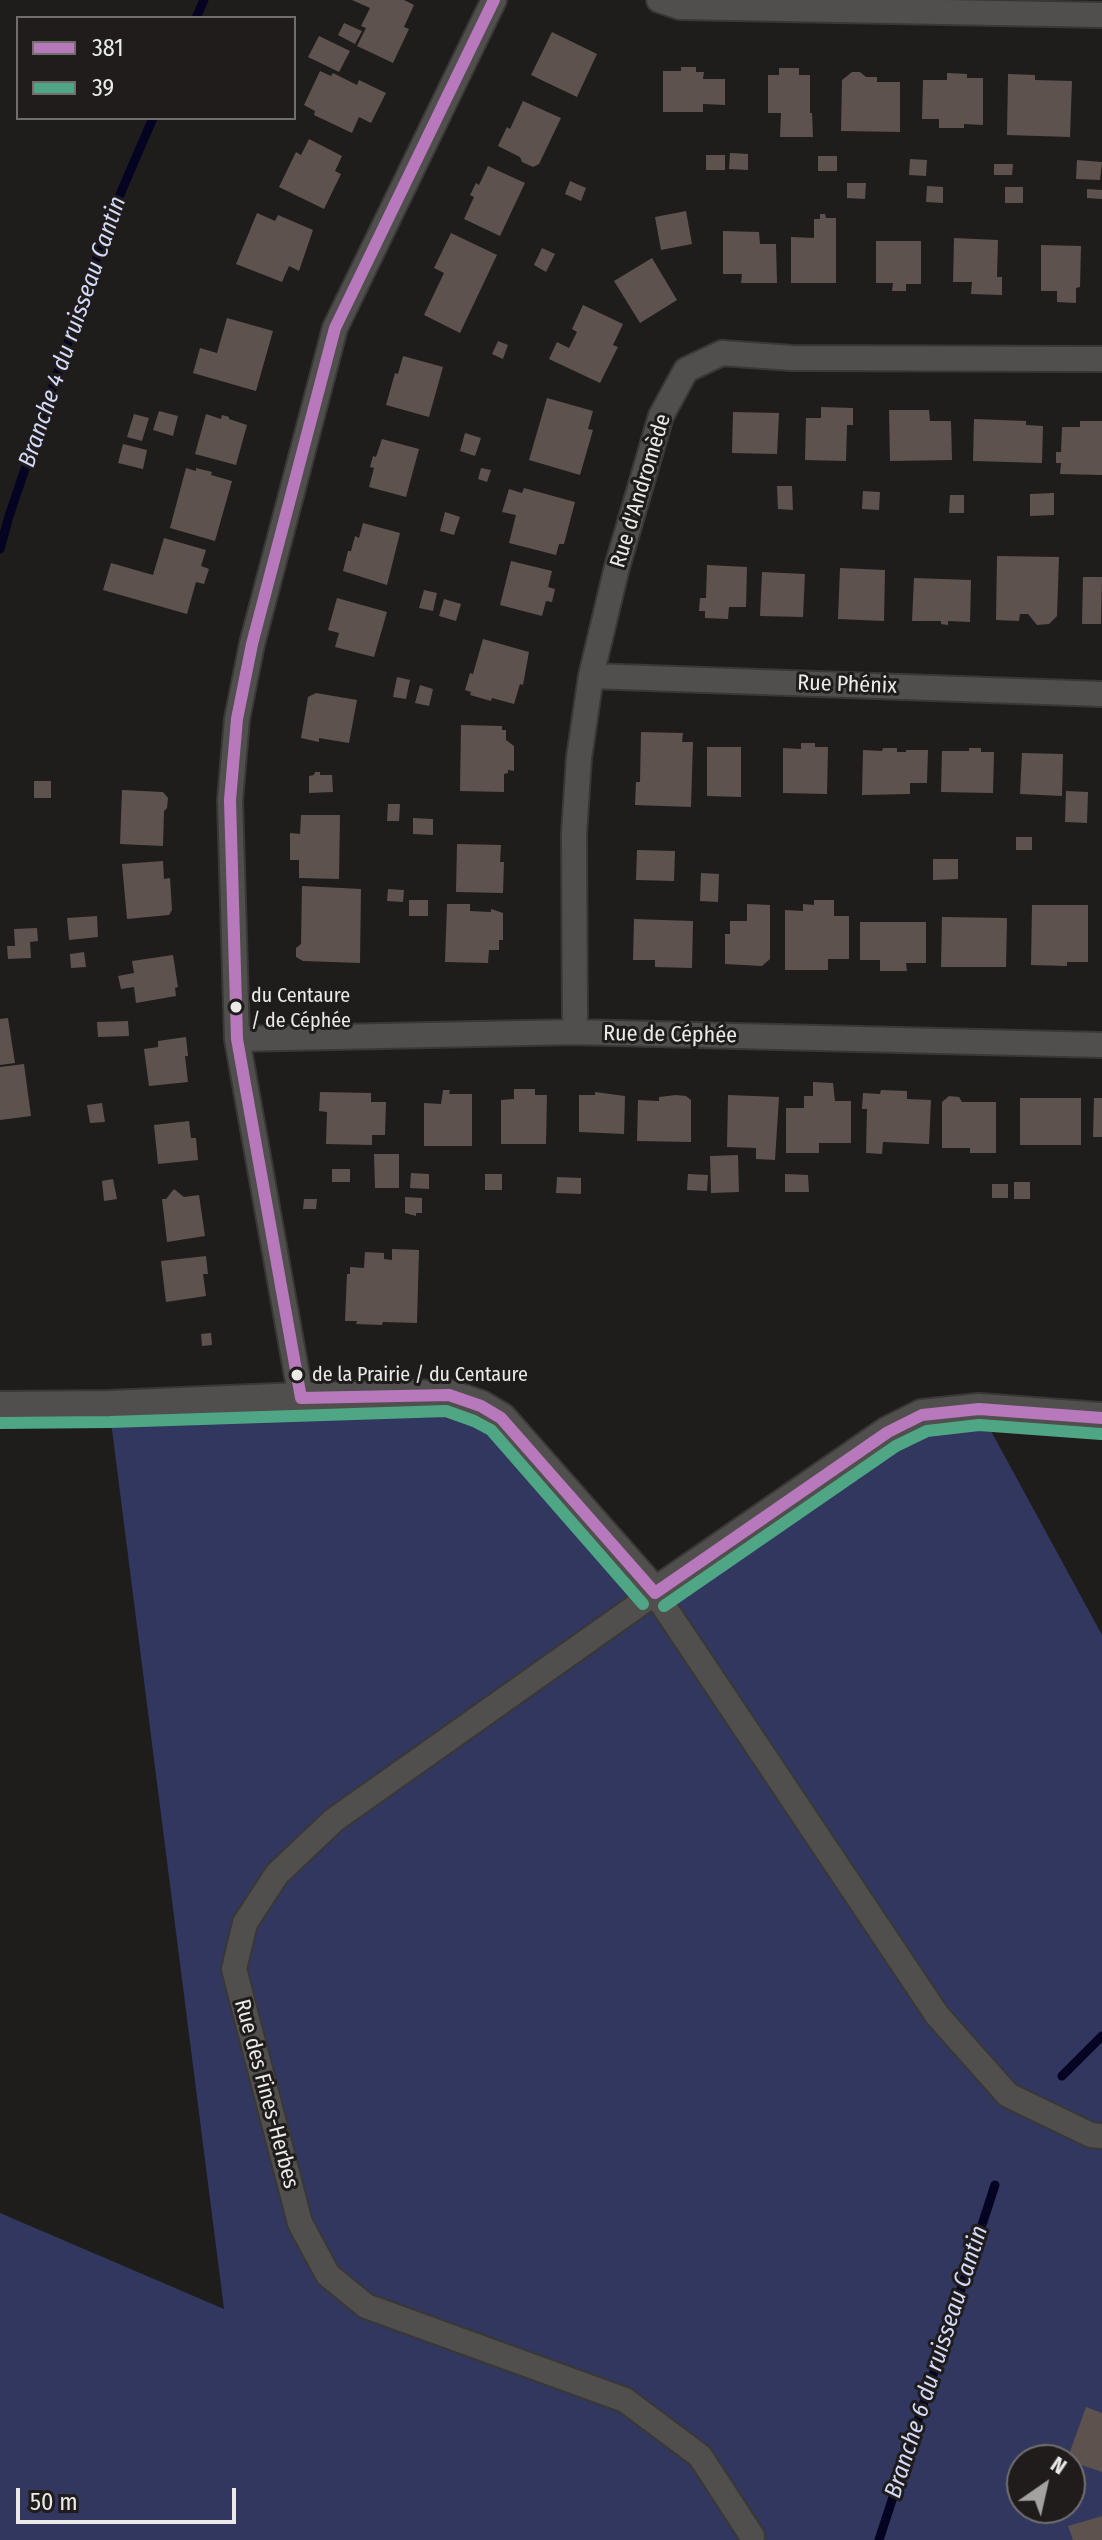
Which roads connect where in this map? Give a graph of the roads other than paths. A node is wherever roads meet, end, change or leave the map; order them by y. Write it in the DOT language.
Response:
graph roads {
  1 [pos="494,0"];
  2 [pos="659,0"];
  3 [pos="1102,15"];
  4 [pos="1102,359"];
  5 [pos="591,676"];
  6 [pos="1102,694"];
  7 [pos="575,1032"];
  8 [pos="237,1039"];
  9 [pos="1102,1045"];
  10 [pos="301,1398"];
  11 [pos="0,1407"];
  12 [pos="1102,1418"];
  13 [pos="655,1593"];
  14 [pos="1102,2136"];
  15 [pos="752,2536"];
  1 -- 8 [label="street"];
  2 -- 3 [label="street"];
  4 -- 5 [label="street, Rue d'Andromède"];
  5 -- 6 [label="street, Rue Phénix"];
  5 -- 7 [label="street, Rue d'Andromède"];
  7 -- 8 [label="street, Rue de Céphée"];
  7 -- 9 [label="street, Rue de Céphée"];
  8 -- 10 [label="street"];
  10 -- 11 [label="street"];
  10 -- 13 [label="street"];
  12 -- 13 [label="street"];
  13 -- 14 [label="street"];
  13 -- 15 [label="street, Rue des Fines-Herbes"];
}
